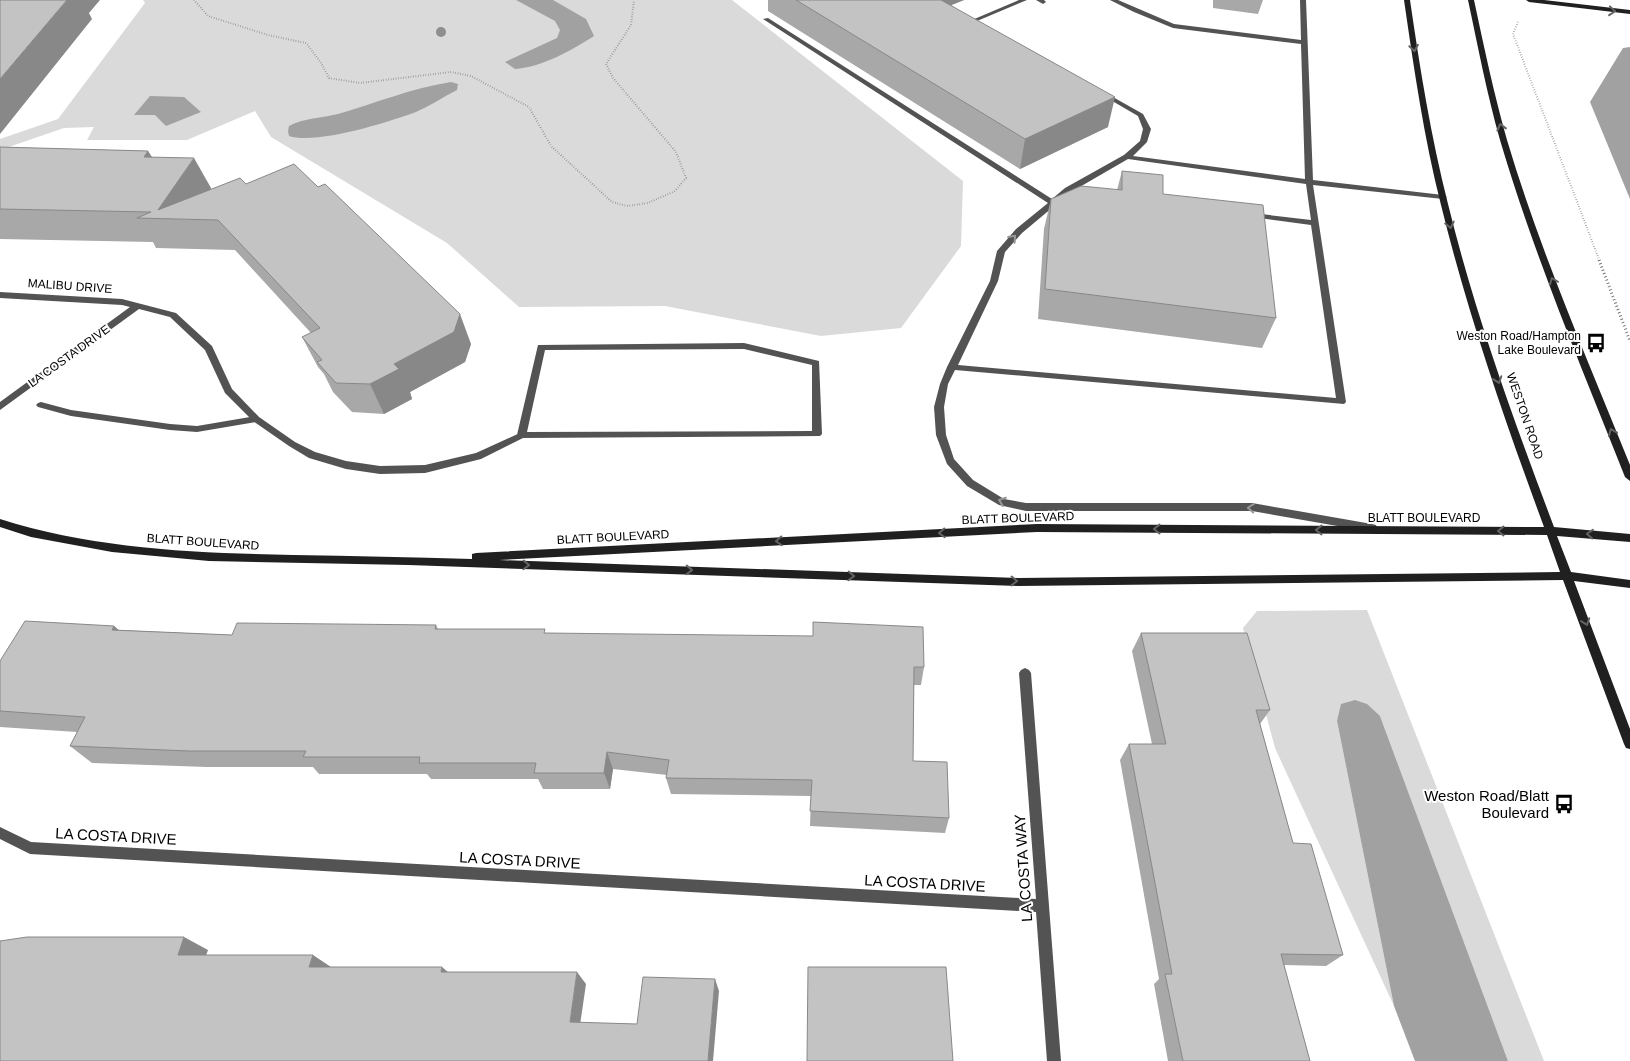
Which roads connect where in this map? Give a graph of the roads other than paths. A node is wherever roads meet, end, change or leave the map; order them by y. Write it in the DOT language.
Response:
graph roads {
  1 [pos="1024,0"];
  2 [pos="1113,0"];
  3 [pos="1303,0"];
  4 [pos="1407,0"];
  5 [pos="1471,0"];
  6 [pos="1529,0"];
  7 [pos="1630,12"];
  8 [pos="766,19"];
  9 [pos="984,24"];
  10 [pos="1303,42"];
  11 [pos="1094,88"];
  12 [pos="1127,157"];
  13 [pos="1309,182"];
  14 [pos="1068,190"];
  15 [pos="1078,191"];
  16 [pos="1443,197"];
  17 [pos="1053,203"];
  18 [pos="1245,214"];
  19 [pos="1314,223"];
  20 [pos="0,295"];
  21 [pos="137,306"];
  22 [pos="951,367"];
  23 [pos="41,405"];
  24 [pos="0,407"];
  25 [pos="256,419"];
  26 [pos="522,435"];
  27 [pos="1630,477"];
  28 [pos="0,523"];
  29 [pos="1385,531"];
  30 [pos="1549,531"];
  31 [pos="1630,538"];
  32 [pos="408,561"];
  33 [pos="1569,576"];
  34 [pos="1630,584"];
  35 [pos="1025,673"];
  36 [pos="1630,744"];
  37 [pos="0,833"];
  38 [pos="1042,906"];
  39 [pos="1054,1061"];
  1 -- 9 [label="street"];
  2 -- 10 [label="street"];
  3 -- 10 [label="street"];
  4 -- 16 [label="street, WESTON ROAD, one-way"];
  27 -- 5 [label="street, one-way"];
  6 -- 7 [label="street, one-way"];
  8 -- 17 [label="street"];
  10 -- 13 [label="street"];
  11 -- 12 [label="street"];
  12 -- 13 [label="street"];
  12 -- 14 [label="street"];
  13 -- 16 [label="street"];
  13 -- 19 [label="street"];
  14 -- 15 [label="street"];
  14 -- 17 [label="street"];
  16 -- 30 [label="street, WESTON ROAD, one-way"];
  22 -- 17 [label="street, one-way"];
  18 -- 19 [label="street"];
  19 -- 22 [label="street"];
  20 -- 21 [label="street, MALIBU DRIVE"];
  21 -- 24 [label="street, LA COSTA DRIVE"];
  21 -- 25 [label="street, MALIBU DRIVE"];
  29 -- 22 [label="street, one-way"];
  23 -- 25 [label="street"];
  25 -- 26 [label="street, MALIBU DRIVE"];
  26 -- 26 [label="street"];
  28 -- 32 [label="street, BLATT BOULEVARD"];
  30 -- 29 [label="street, BLATT BOULEVARD, one-way"];
  29 -- 32 [label="street, BLATT BOULEVARD, one-way"];
  31 -- 30 [label="street, BLATT BOULEVARD, one-way"];
  30 -- 33 [label="street, WESTON ROAD"];
  32 -- 33 [label="street, BLATT BOULEVARD, one-way"];
  33 -- 34 [label="street, BLATT BOULEVARD"];
  33 -- 36 [label="street, WESTON ROAD, one-way"];
  35 -- 38 [label="street, LA COSTA WAY"];
  37 -- 38 [label="street, LA COSTA DRIVE"];
  38 -- 39 [label="street, LA COSTA WAY"];
}
